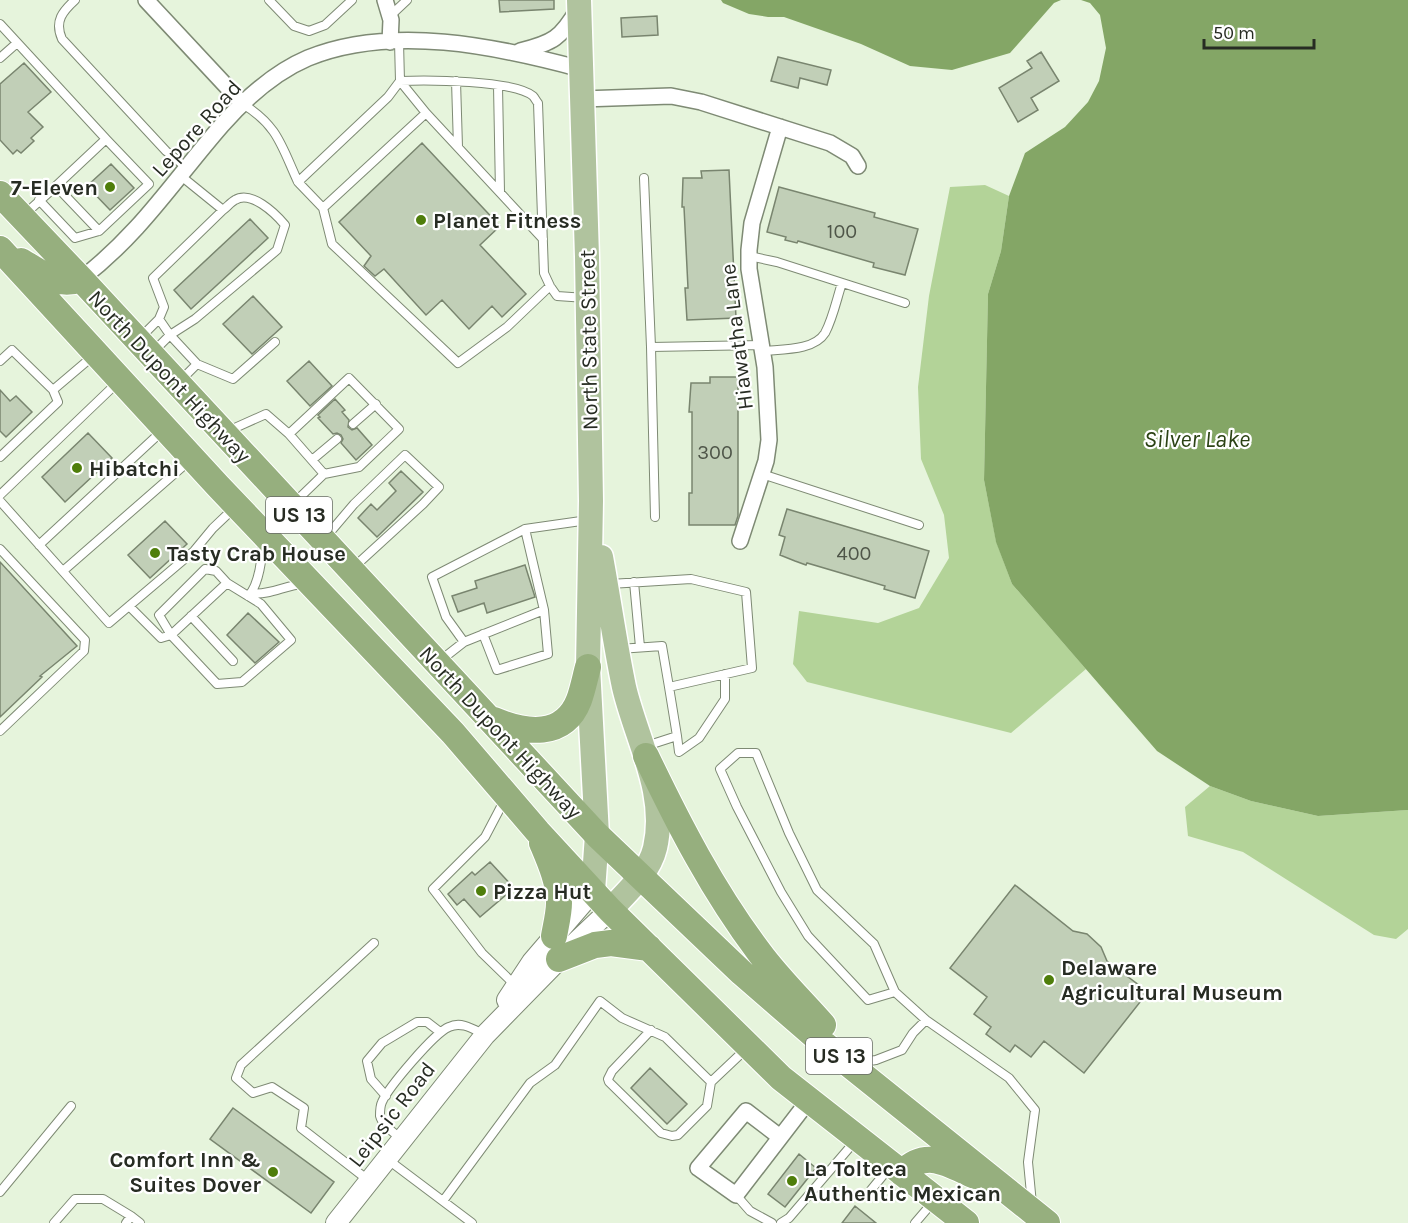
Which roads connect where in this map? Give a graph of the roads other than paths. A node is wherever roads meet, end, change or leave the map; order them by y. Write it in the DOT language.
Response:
graph roads {
  1 [pos="75,0"];
  2 [pos="146,0"];
  3 [pos="269,0"];
  4 [pos="352,0"];
  5 [pos="385,0"];
  6 [pos="407,0"];
  7 [pos="579,3"];
  8 [pos="390,16"];
  9 [pos="0,24"];
  10 [pos="394,42"];
  11 [pos="17,43"];
  12 [pos="517,52"];
  13 [pos="0,58"];
  14 [pos="581,69"];
  15 [pos="400,81"];
  16 [pos="456,81"];
  17 [pos="498,86"];
  18 [pos="582,99"];
  19 [pos="243,104"];
  20 [pos="426,113"];
  21 [pos="780,127"];
  22 [pos="106,139"];
  23 [pos="458,147"];
  24 [pos="858,166"];
  25 [pos="184,172"];
  26 [pos="644,178"];
  27 [pos="298,182"];
  28 [pos="149,184"];
  29 [pos="56,186"];
  30 [pos="500,192"];
  31 [pos="0,194"];
  32 [pos="164,197"];
  33 [pos="323,208"];
  34 [pos="30,209"];
  35 [pos="223,210"];
  36 [pos="99,231"];
  37 [pos="543,239"];
  38 [pos="0,249"];
  39 [pos="748,256"];
  40 [pos="81,279"];
  41 [pos="843,283"];
  42 [pos="549,286"];
  43 [pos="587,298"];
  44 [pos="905,303"];
  45 [pos="159,319"];
  46 [pos="170,335"];
  47 [pos="275,342"];
  48 [pos="651,347"];
  49 [pos="144,348"];
  50 [pos="762,348"];
  51 [pos="96,354"];
  52 [pos="0,361"];
  53 [pos="197,364"];
  54 [pos="120,380"];
  55 [pos="177,383"];
  56 [pos="53,390"];
  57 [pos="376,404"];
  58 [pos="353,424"];
  59 [pos="165,428"];
  60 [pos="223,433"];
  61 [pos="290,434"];
  62 [pos="337,439"];
  63 [pos="0,457"];
  64 [pos="192,458"];
  65 [pos="312,460"];
  66 [pos="324,474"];
  67 [pos="762,474"];
  68 [pos="0,495"];
  69 [pos="0,501"];
  70 [pos="236,506"];
  71 [pos="291,506"];
  72 [pos="591,510"];
  73 [pos="655,517"];
  74 [pos="919,525"];
  75 [pos="525,529"];
  76 [pos="261,531"];
  77 [pos="323,540"];
  78 [pos="740,541"];
  79 [pos="39,545"];
  80 [pos="0,549"];
  81 [pos="351,570"];
  82 [pos="63,571"];
  83 [pos="634,582"];
  84 [pos="227,583"];
  85 [pos="310,583"];
  86 [pos="606,584"];
  87 [pos="250,595"];
  88 [pos="129,606"];
  89 [pos="544,610"];
  90 [pos="191,616"];
  91 [pos="483,634"];
  92 [pos="171,635"];
  93 [pos="465,642"];
  94 [pos="629,648"];
  95 [pos="233,661"];
  96 [pos="437,663"];
  97 [pos="588,667"];
  98 [pos="725,674"];
  99 [pos="669,687"];
  100 [pos="489,718"];
  101 [pos="0,731"];
  102 [pos="453,733"];
  103 [pos="677,736"];
  104 [pos="644,752"];
  105 [pos="541,774"];
  106 [pos="507,796"];
  107 [pos="538,832"];
  108 [pos="597,835"];
  109 [pos="642,876"];
  110 [pos="593,891"];
  111 [pos="610,910"];
  112 [pos="374,943"];
  113 [pos="556,947"];
  114 [pos="649,948"];
  115 [pos="516,986"];
  116 [pos="895,992"];
  117 [pos="926,1020"];
  118 [pos="651,1030"];
  119 [pos="440,1032"];
  120 [pos="485,1035"];
  121 [pos="748,1047"];
  122 [pos="857,1063"];
  123 [pos="711,1082"];
  124 [pos="875,1084"];
  125 [pos="386,1096"];
  126 [pos="808,1100"];
  127 [pos="71,1106"];
  128 [pos="780,1137"];
  129 [pos="858,1138"];
  130 [pos="402,1139"];
  131 [pos="386,1158"];
  132 [pos="897,1169"];
  133 [pos="369,1181"];
  134 [pos="871,1190"];
  135 [pos="1008,1191"];
  136 [pos="0,1192"];
  137 [pos="736,1195"];
  138 [pos="935,1199"];
  139 [pos="443,1202"];
  140 [pos="131,1216"];
  141 [pos="1039,1217"];
  142 [pos="54,1223"];
  143 [pos="126,1223"];
  144 [pos="140,1223"];
  145 [pos="336,1223"];
  146 [pos="472,1223"];
  147 [pos="772,1223"];
  148 [pos="781,1223"];
  149 [pos="915,1223"];
  150 [pos="966,1223"];
  1 -- 25 [label="lane"];
  2 -- 19 [label="street"];
  3 -- 4 [label="lane"];
  5 -- 8 [label="street"];
  6 -- 8 [label="lane"];
  7 -- 12 [label="street"];
  7 -- 14 [label="main road, North State Street"];
  8 -- 10 [label="street"];
  9 -- 11 [label="lane"];
  10 -- 12 [label="street, Lepore Road"];
  10 -- 15 [label="lane"];
  10 -- 19 [label="street, Lepore Road"];
  11 -- 13 [label="lane"];
  11 -- 22 [label="lane"];
  12 -- 14 [label="street, Lepore Road"];
  14 -- 18 [label="main road, North State Street"];
  15 -- 16 [label="lane"];
  15 -- 20 [label="lane"];
  15 -- 27 [label="lane"];
  16 -- 17 [label="lane"];
  16 -- 23 [label="lane"];
  17 -- 30 [label="lane"];
  17 -- 37 [label="lane"];
  18 -- 21 [label="street"];
  18 -- 43 [label="main road, North State Street"];
  19 -- 25 [label="street, Lepore Road"];
  19 -- 27 [label="lane"];
  20 -- 23 [label="lane"];
  20 -- 33 [label="lane"];
  21 -- 24 [label="street"];
  21 -- 39 [label="street, Hiawatha Lane"];
  22 -- 28 [label="lane"];
  22 -- 29 [label="lane"];
  23 -- 30 [label="lane"];
  25 -- 32 [label="street, Lepore Road"];
  25 -- 35 [label="lane"];
  26 -- 48 [label="lane"];
  27 -- 33 [label="lane"];
  28 -- 32 [label="lane"];
  28 -- 36 [label="lane"];
  29 -- 34 [label="lane"];
  29 -- 36 [label="lane"];
  30 -- 37 [label="lane"];
  31 -- 34 [label="highway, North Dupont Highway / US 13"];
  32 -- 40 [label="street, Lepore Road"];
  33 -- 42 [label="lane"];
  34 -- 36 [label="lane"];
  34 -- 40 [label="highway, North Dupont Highway / US 13"];
  35 -- 45 [label="lane"];
  35 -- 46 [label="lane"];
  37 -- 42 [label="lane"];
  38 -- 40 [label="highway"];
  38 -- 51 [label="highway, North Dupont Highway / US 13"];
  39 -- 41 [label="lane"];
  39 -- 50 [label="street, Hiawatha Lane"];
  40 -- 49 [label="highway, North Dupont Highway / US 13"];
  41 -- 44 [label="lane"];
  41 -- 50 [label="lane"];
  42 -- 43 [label="lane"];
  43 -- 72 [label="main road, North State Street"];
  45 -- 46 [label="lane"];
  45 -- 49 [label="lane"];
  46 -- 49 [label="lane"];
  46 -- 53 [label="lane"];
  47 -- 53 [label="lane"];
  48 -- 50 [label="lane"];
  48 -- 73 [label="lane"];
  49 -- 55 [label="highway, North Dupont Highway / US 13"];
  50 -- 67 [label="street, Hiawatha Lane"];
  51 -- 54 [label="highway, North Dupont Highway / US 13"];
  51 -- 56 [label="lane"];
  52 -- 56 [label="lane"];
  53 -- 55 [label="lane"];
  54 -- 59 [label="highway, North Dupont Highway / US 13"];
  54 -- 68 [label="lane"];
  55 -- 60 [label="highway, North Dupont Highway / US 13"];
  56 -- 63 [label="lane"];
  57 -- 58 [label="lane"];
  57 -- 61 [label="lane"];
  57 -- 66 [label="lane"];
  59 -- 64 [label="highway, North Dupont Highway / US 13"];
  59 -- 79 [label="lane"];
  60 -- 61 [label="lane"];
  60 -- 71 [label="highway, North Dupont Highway / US 13"];
  61 -- 65 [label="lane"];
  62 -- 65 [label="lane"];
  64 -- 70 [label="highway, North Dupont Highway / US 13"];
  64 -- 82 [label="lane"];
  65 -- 66 [label="lane"];
  66 -- 71 [label="lane"];
  67 -- 74 [label="lane"];
  67 -- 78 [label="street, Hiawatha Lane"];
  69 -- 79 [label="lane"];
  70 -- 76 [label="highway, North Dupont Highway / US 13"];
  70 -- 88 [label="lane"];
  71 -- 77 [label="highway, North Dupont Highway / US 13"];
  72 -- 75 [label="lane"];
  72 -- 86 [label="main road, North State Street"];
  72 -- 97 [label="main road, North State Street"];
  75 -- 89 [label="lane"];
  75 -- 93 [label="lane"];
  76 -- 85 [label="highway, North Dupont Highway / US 13"];
  76 -- 87 [label="lane"];
  77 -- 81 [label="highway, North Dupont Highway / US 13"];
  77 -- 81 [label="lane"];
  79 -- 82 [label="lane"];
  80 -- 101 [label="lane"];
  81 -- 96 [label="highway, North Dupont Highway / US 13"];
  82 -- 88 [label="lane"];
  83 -- 86 [label="lane"];
  83 -- 94 [label="lane"];
  83 -- 98 [label="lane"];
  84 -- 87 [label="lane"];
  84 -- 90 [label="lane"];
  84 -- 92 [label="lane"];
  85 -- 87 [label="lane"];
  85 -- 102 [label="highway, North Dupont Highway / US 13"];
  86 -- 94 [label="main road, North State Street"];
  87 -- 92 [label="lane"];
  88 -- 92 [label="lane"];
  89 -- 91 [label="lane"];
  89 -- 91 [label="lane"];
  90 -- 92 [label="lane"];
  90 -- 95 [label="lane"];
  91 -- 93 [label="lane"];
  93 -- 96 [label="lane"];
  94 -- 99 [label="lane"];
  94 -- 104 [label="main road, North State Street"];
  96 -- 100 [label="highway, North Dupont Highway / US 13"];
  97 -- 100 [label="highway"];
  97 -- 108 [label="main road, North State Street"];
  98 -- 99 [label="lane"];
  98 -- 103 [label="lane"];
  99 -- 103 [label="lane"];
  100 -- 105 [label="highway, North Dupont Highway / US 13"];
  102 -- 105 [label="highway"];
  102 -- 106 [label="highway, North Dupont Highway / US 13"];
  103 -- 104 [label="lane"];
  104 -- 109 [label="main road, North State Street"];
  104 -- 122 [label="highway"];
  105 -- 108 [label="highway, North Dupont Highway / US 13"];
  106 -- 107 [label="highway, North Dupont Highway / US 13"];
  106 -- 115 [label="lane"];
  107 -- 110 [label="highway, North Dupont Highway / US 13"];
  107 -- 113 [label="highway"];
  108 -- 109 [label="highway, North Dupont Highway / US 13"];
  108 -- 110 [label="main road, North State Street"];
  109 -- 111 [label="main road, North State Street"];
  109 -- 124 [label="highway, North Dupont Highway / US 13"];
  110 -- 111 [label="highway, North Dupont Highway / US 13"];
  110 -- 113 [label="street, Leipsic Road"];
  111 -- 113 [label="street, Leipsic Road"];
  111 -- 114 [label="highway, North Dupont Highway / US 13"];
  112 -- 133 [label="lane"];
  113 -- 114 [label="highway"];
  113 -- 115 [label="street, Leipsic Road"];
  113 -- 120 [label="street, Leipsic Road"];
  114 -- 121 [label="highway, North Dupont Highway / US 13"];
  115 -- 120 [label="street, Leipsic Road"];
  116 -- 116 [label="lane"];
  116 -- 117 [label="lane"];
  117 -- 122 [label="lane"];
  117 -- 141 [label="lane"];
  118 -- 123 [label="lane"];
  118 -- 123 [label="lane"];
  118 -- 139 [label="lane"];
  119 -- 120 [label="lane"];
  119 -- 125 [label="lane"];
  119 -- 125 [label="lane"];
  120 -- 130 [label="street, Leipsic Road"];
  121 -- 123 [label="lane"];
  121 -- 126 [label="highway, North Dupont Highway / US 13"];
  122 -- 124 [label="highway"];
  124 -- 135 [label="highway, North Dupont Highway / US 13"];
  125 -- 130 [label="lane"];
  126 -- 128 [label="street"];
  126 -- 129 [label="highway, North Dupont Highway / US 13"];
  127 -- 136 [label="lane"];
  128 -- 137 [label="street"];
  128 -- 137 [label="street"];
  129 -- 132 [label="highway, North Dupont Highway / US 13"];
  129 -- 148 [label="lane"];
  130 -- 131 [label="street, Leipsic Road"];
  131 -- 133 [label="street, Leipsic Road"];
  131 -- 139 [label="lane"];
  132 -- 134 [label="lane"];
  132 -- 135 [label="highway"];
  132 -- 138 [label="highway, North Dupont Highway / US 13"];
  133 -- 145 [label="street, Leipsic Road"];
  135 -- 141 [label="highway, North Dupont Highway / US 13"];
  137 -- 147 [label="lane"];
  138 -- 149 [label="lane"];
  138 -- 150 [label="highway, North Dupont Highway / US 13"];
  139 -- 146 [label="lane"];
  140 -- 142 [label="lane"];
  140 -- 143 [label="lane"];
  140 -- 144 [label="lane"];
}
